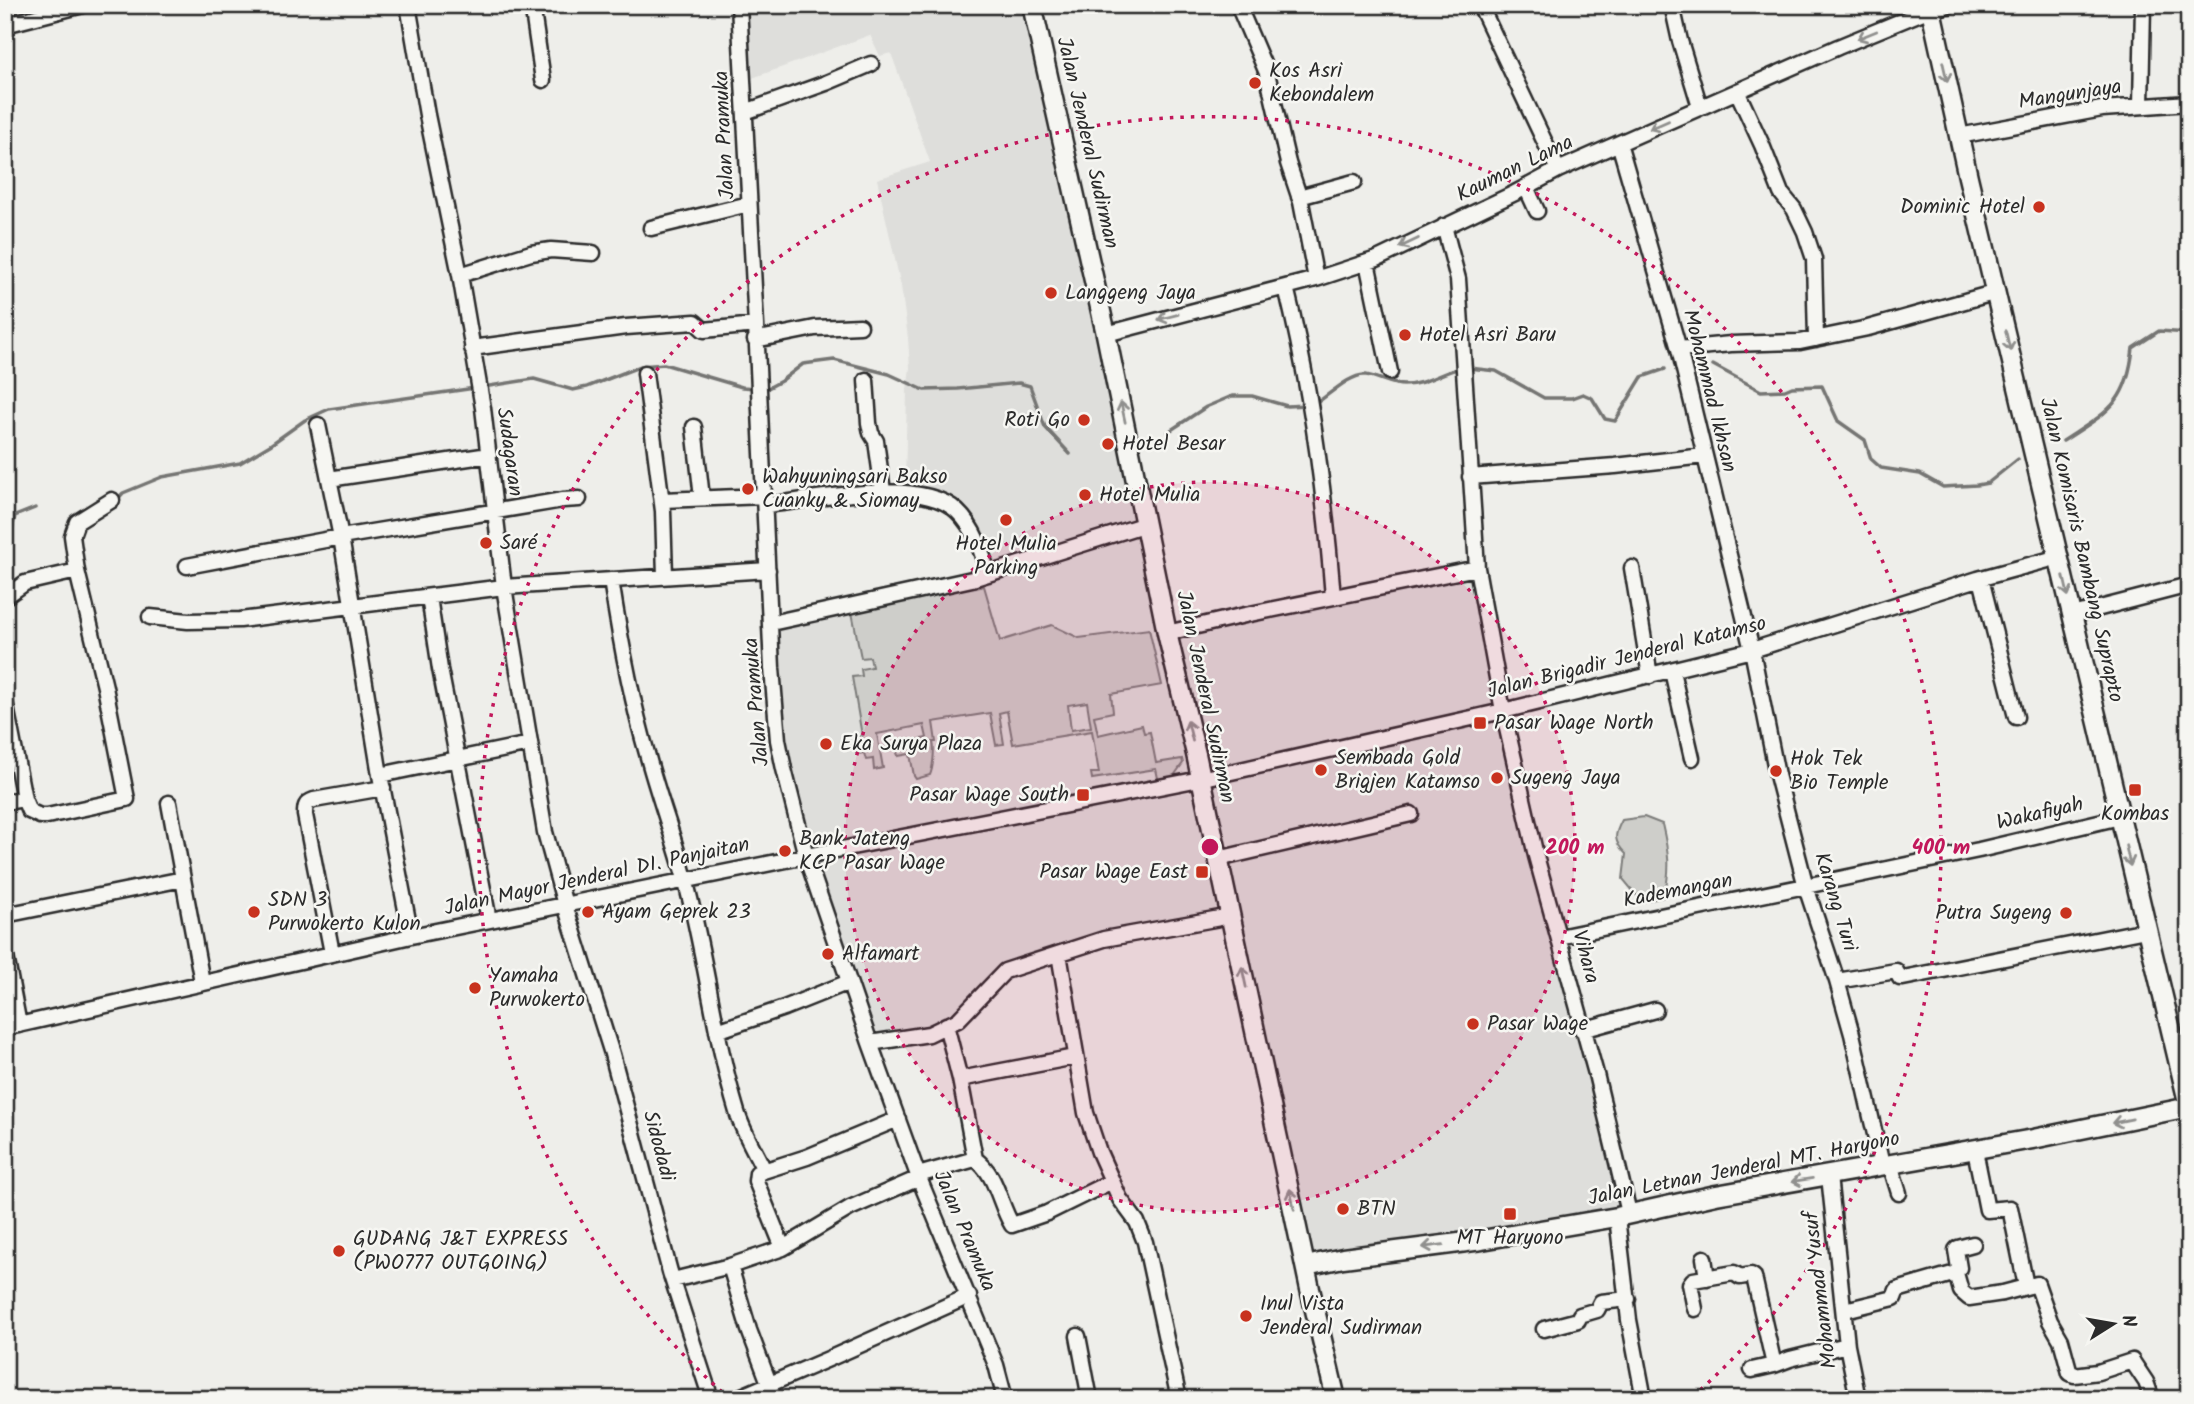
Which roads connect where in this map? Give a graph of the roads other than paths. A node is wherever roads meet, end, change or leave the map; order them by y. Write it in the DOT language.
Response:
graph roads {
  1 [pos="83,5"];
  2 [pos="408,5"];
  3 [pos="532,5"];
  4 [pos="739,5"];
  5 [pos="1032,5"];
  6 [pos="1238,5"];
  7 [pos="1480,5"];
  8 [pos="1672,5"];
  9 [pos="1949,5"];
  10 [pos="2143,5"];
  11 [pos="1930,8"];
  12 [pos="5,25"];
  13 [pos="871,64"];
  14 [pos="543,80"];
  15 [pos="1737,91"];
  16 [pos="2189,103"];
  17 [pos="2141,105"];
  18 [pos="1700,107"];
  19 [pos="745,112"];
  20 [pos="1959,136"];
  21 [pos="1619,143"];
  22 [pos="1558,170"];
  23 [pos="1354,182"];
  24 [pos="1526,187"];
  25 [pos="1299,197"];
  26 [pos="749,204"];
  27 [pos="1537,211"];
  28 [pos="1444,226"];
  29 [pos="651,228"];
  30 [pos="593,253"];
  31 [pos="1367,262"];
  32 [pos="460,275"];
  33 [pos="1316,279"];
  34 [pos="1286,287"];
  35 [pos="1997,292"];
  36 [pos="860,326"];
  37 [pos="755,332"];
  38 [pos="1107,334"];
  39 [pos="1816,339"];
  40 [pos="472,348"];
  41 [pos="1679,349"];
  42 [pos="1390,372"];
  43 [pos="645,373"];
  44 [pos="866,380"];
  45 [pos="318,425"];
  46 [pos="694,427"];
  47 [pos="489,455"];
  48 [pos="1704,456"];
  49 [pos="1470,477"];
  50 [pos="329,479"];
  51 [pos="883,491"];
  52 [pos="702,498"];
  53 [pos="579,499"];
  54 [pos="112,500"];
  55 [pos="662,500"];
  56 [pos="765,501"];
  57 [pos="496,512"];
  58 [pos="1146,524"];
  59 [pos="341,537"];
  60 [pos="2059,557"];
  61 [pos="187,566"];
  62 [pos="1477,568"];
  63 [pos="1632,568"];
  64 [pos="768,569"];
  65 [pos="77,571"];
  66 [pos="988,574"];
  67 [pos="665,576"];
  68 [pos="1981,579"];
  69 [pos="611,580"];
  70 [pos="2189,585"];
  71 [pos="504,587"];
  72 [pos="5,597"];
  73 [pos="429,597"];
  74 [pos="1333,597"];
  75 [pos="351,604"];
  76 [pos="2073,615"];
  77 [pos="150,617"];
  78 [pos="771,623"];
  79 [pos="1167,633"];
  80 [pos="1752,650"];
  81 [pos="1672,671"];
  82 [pos="1650,677"];
  83 [pos="5,701"];
  84 [pos="1503,710"];
  85 [pos="2016,717"];
  86 [pos="530,744"];
  87 [pos="457,758"];
  88 [pos="1692,758"];
  89 [pos="1200,779"];
  90 [pos="382,781"];
  91 [pos="24,799"];
  92 [pos="5,802"];
  93 [pos="169,803"];
  94 [pos="1410,814"];
  95 [pos="2119,817"];
  96 [pos="806,856"];
  97 [pos="1218,859"];
  98 [pos="183,879"];
  99 [pos="686,880"];
  100 [pos="1806,887"];
  101 [pos="565,905"];
  102 [pos="5,915"];
  103 [pos="1231,916"];
  104 [pos="489,920"];
  105 [pos="2146,930"];
  106 [pos="411,936"];
  107 [pos="1559,937"];
  108 [pos="5,951"];
  109 [pos="332,953"];
  110 [pos="1059,954"];
  111 [pos="1837,981"];
  112 [pos="202,982"];
  113 [pos="849,982"];
  114 [pos="1655,1010"];
  115 [pos="946,1025"];
  116 [pos="12,1026"];
  117 [pos="1582,1030"];
  118 [pos="717,1031"];
  119 [pos="870,1043"];
  120 [pos="1075,1057"];
  121 [pos="960,1079"];
  122 [pos="2189,1107"];
  123 [pos="898,1119"];
  124 [pos="1975,1150"];
  125 [pos="975,1159"];
  126 [pos="1886,1165"];
  127 [pos="764,1170"];
  128 [pos="1829,1176"];
  129 [pos="918,1177"];
  130 [pos="1112,1181"];
  131 [pos="1899,1193"];
  132 [pos="1623,1215"];
  133 [pos="1973,1244"];
  134 [pos="783,1248"];
  135 [pos="1704,1258"];
  136 [pos="730,1266"];
  137 [pos="1306,1266"];
  138 [pos="1956,1273"];
  139 [pos="1707,1278"];
  140 [pos="673,1280"];
  141 [pos="2026,1286"];
  142 [pos="969,1296"];
  143 [pos="1628,1299"];
  144 [pos="1695,1308"];
  145 [pos="1845,1310"];
  146 [pos="1544,1329"];
  147 [pos="1078,1336"];
  148 [pos="1847,1345"];
  149 [pos="1773,1365"];
  150 [pos="1752,1370"];
  151 [pos="770,1384"];
  152 [pos="710,1399"];
  153 [pos="735,1399"];
  154 [pos="775,1399"];
  155 [pos="1005,1399"];
  156 [pos="1090,1399"];
  157 [pos="1179,1399"];
  158 [pos="1336,1399"];
  159 [pos="1644,1399"];
  160 [pos="1858,1399"];
  161 [pos="2152,1399"];
  1 -- 12 [label="street"];
  2 -- 32 [label="street, Sudagaran"];
  3 -- 14 [label="street"];
  4 -- 19 [label="street, Jalan Pramuka"];
  5 -- 38 [label="main road, Jalan Jenderal Sudirman"];
  6 -- 25 [label="street"];
  7 -- 22 [label="street"];
  8 -- 18 [label="street"];
  9 -- 11 [label="street, Kauman Lama"];
  10 -- 17 [label="street"];
  11 -- 15 [label="street, Kauman Lama, one-way"];
  11 -- 20 [label="main road, Jalan Komisaris Bambang Suprapto, one-way"];
  13 -- 19 [label="street"];
  15 -- 18 [label="street, Kauman Lama"];
  15 -- 39 [label="street"];
  16 -- 17 [label="street, Mangunjaya"];
  17 -- 20 [label="street, Mangunjaya"];
  18 -- 21 [label="street, Kauman Lama, one-way"];
  19 -- 26 [label="street, Jalan Pramuka"];
  20 -- 35 [label="main road, Jalan Komisaris Bambang Suprapto"];
  21 -- 22 [label="street, Kauman Lama"];
  21 -- 41 [label="street, Mohammad Ikhsan"];
  22 -- 24 [label="street, Kauman Lama"];
  23 -- 25 [label="street"];
  24 -- 27 [label="street"];
  24 -- 28 [label="street, Kauman Lama"];
  25 -- 33 [label="street"];
  26 -- 29 [label="street"];
  26 -- 37 [label="street, Jalan Pramuka"];
  28 -- 31 [label="street, Kauman Lama, one-way"];
  28 -- 49 [label="street, Vihara"];
  30 -- 32 [label="street"];
  31 -- 33 [label="street, Kauman Lama"];
  31 -- 42 [label="street"];
  32 -- 40 [label="street, Sudagaran"];
  33 -- 34 [label="street, Kauman Lama"];
  34 -- 38 [label="street, Kauman Lama, one-way"];
  34 -- 74 [label="street"];
  35 -- 39 [label="street"];
  35 -- 60 [label="main road, Jalan Komisaris Bambang Suprapto, one-way"];
  36 -- 37 [label="street"];
  37 -- 40 [label="street"];
  37 -- 56 [label="street, Jalan Pramuka"];
  58 -- 38 [label="main road, Jalan Jenderal Sudirman, one-way"];
  39 -- 41 [label="street"];
  40 -- 47 [label="street, Sudagaran"];
  41 -- 48 [label="street, Mohammad Ikhsan"];
  43 -- 55 [label="street"];
  44 -- 51 [label="street"];
  45 -- 50 [label="street"];
  46 -- 52 [label="street"];
  47 -- 50 [label="street"];
  47 -- 57 [label="street, Sudagaran"];
  48 -- 49 [label="street"];
  48 -- 80 [label="street, Mohammad Ikhsan"];
  49 -- 62 [label="street, Vihara"];
  50 -- 59 [label="street"];
  51 -- 56 [label="street"];
  51 -- 66 [label="street"];
  52 -- 55 [label="street"];
  52 -- 56 [label="street"];
  53 -- 57 [label="street"];
  54 -- 65 [label="street"];
  55 -- 67 [label="street"];
  56 -- 64 [label="street, Jalan Pramuka"];
  57 -- 59 [label="street"];
  57 -- 71 [label="street, Sudagaran"];
  58 -- 66 [label="street"];
  58 -- 79 [label="main road, Jalan Jenderal Sudirman"];
  59 -- 61 [label="street"];
  59 -- 75 [label="street"];
  60 -- 68 [label="street, Jalan Brigadir Jenderal Katamso"];
  60 -- 76 [label="main road, Jalan Komisaris Bambang Suprapto, one-way"];
  62 -- 74 [label="street"];
  62 -- 84 [label="street, Vihara"];
  63 -- 82 [label="street"];
  64 -- 67 [label="street"];
  64 -- 78 [label="street, Jalan Pramuka"];
  65 -- 72 [label="street"];
  65 -- 91 [label="street"];
  66 -- 78 [label="street"];
  67 -- 69 [label="street"];
  68 -- 80 [label="street, Jalan Brigadir Jenderal Katamso"];
  68 -- 85 [label="street"];
  69 -- 71 [label="street"];
  69 -- 99 [label="street"];
  70 -- 76 [label="street"];
  71 -- 73 [label="street"];
  71 -- 86 [label="street, Sudagaran"];
  73 -- 75 [label="street"];
  73 -- 87 [label="street"];
  74 -- 79 [label="street"];
  75 -- 77 [label="street"];
  75 -- 90 [label="street"];
  76 -- 95 [label="main road, Jalan Komisaris Bambang Suprapto"];
  78 -- 96 [label="street, Jalan Pramuka"];
  89 -- 79 [label="main road, Jalan Jenderal Sudirman, one-way"];
  80 -- 81 [label="street, Jalan Brigadir Jenderal Katamso"];
  80 -- 100 [label="street, Karang Turi"];
  81 -- 82 [label="street, Jalan Brigadir Jenderal Katamso"];
  81 -- 88 [label="street"];
  82 -- 84 [label="street, Jalan Brigadir Jenderal Katamso"];
  83 -- 91 [label="street"];
  84 -- 89 [label="street, Jalan Brigadir Jenderal Katamso"];
  84 -- 107 [label="street, Vihara"];
  86 -- 87 [label="street"];
  86 -- 101 [label="street, Sudagaran"];
  87 -- 90 [label="street"];
  87 -- 104 [label="street"];
  89 -- 96 [label="street, Jalan Mayor Jenderal DI. Panjaitan"];
  89 -- 97 [label="main road, Jalan Jenderal Sudirman"];
  90 -- 106 [label="street"];
  90 -- 109 [label="street"];
  91 -- 92 [label="street"];
  93 -- 98 [label="street"];
  94 -- 97 [label="street"];
  95 -- 100 [label="street, Wakafiyah"];
  95 -- 105 [label="main road, Jalan Komisaris Bambang Suprapto, one-way"];
  96 -- 99 [label="street, Jalan Mayor Jenderal DI. Panjaitan"];
  96 -- 113 [label="street, Jalan Pramuka"];
  97 -- 103 [label="main road, Jalan Jenderal Sudirman"];
  98 -- 102 [label="street"];
  98 -- 112 [label="street"];
  99 -- 101 [label="street, Jalan Mayor Jenderal DI. Panjaitan"];
  99 -- 118 [label="street"];
  100 -- 107 [label="street, Kademangan"];
  100 -- 111 [label="street, Karang Turi"];
  101 -- 104 [label="street, Jalan Mayor Jenderal DI. Panjaitan"];
  101 -- 140 [label="street, Sidodadi"];
  103 -- 110 [label="street"];
  137 -- 103 [label="main road, Jalan Jenderal Sudirman, one-way"];
  104 -- 106 [label="street, Jalan Mayor Jenderal DI. Panjaitan"];
  105 -- 111 [label="street"];
  105 -- 122 [label="main road, Jalan Komisaris Bambang Suprapto"];
  106 -- 109 [label="street, Jalan Mayor Jenderal DI. Panjaitan"];
  107 -- 117 [label="street, Vihara"];
  108 -- 116 [label="street"];
  109 -- 112 [label="street, Jalan Mayor Jenderal DI. Panjaitan"];
  110 -- 115 [label="street"];
  110 -- 120 [label="street"];
  111 -- 126 [label="street, Karang Turi"];
  112 -- 116 [label="street, Jalan Mayor Jenderal DI. Panjaitan"];
  113 -- 118 [label="street"];
  113 -- 119 [label="street, Jalan Pramuka"];
  114 -- 117 [label="street"];
  115 -- 119 [label="street"];
  115 -- 121 [label="street"];
  117 -- 132 [label="street, Vihara"];
  118 -- 127 [label="street"];
  119 -- 123 [label="street, Jalan Pramuka"];
  120 -- 121 [label="street"];
  120 -- 130 [label="street"];
  121 -- 125 [label="street"];
  122 -- 124 [label="main road, Jalan Letnan Jenderal MT. Haryono, one-way"];
  123 -- 127 [label="street"];
  123 -- 129 [label="street, Jalan Pramuka"];
  124 -- 126 [label="main road, Jalan Letnan Jenderal MT. Haryono"];
  124 -- 141 [label="street"];
  125 -- 129 [label="street"];
  125 -- 130 [label="street"];
  126 -- 128 [label="main road, Jalan Letnan Jenderal MT. Haryono"];
  126 -- 131 [label="street, Karang Turi"];
  127 -- 134 [label="street"];
  128 -- 132 [label="main road, Jalan Letnan Jenderal MT. Haryono, one-way"];
  128 -- 145 [label="street, Mohammad Yusuf"];
  129 -- 134 [label="street"];
  129 -- 142 [label="street, Jalan Pramuka"];
  130 -- 157 [label="street"];
  132 -- 137 [label="main road, Jalan Letnan Jenderal MT. Haryono, one-way"];
  132 -- 143 [label="street, Vihara"];
  133 -- 138 [label="street"];
  134 -- 136 [label="street"];
  135 -- 139 [label="street"];
  136 -- 140 [label="street"];
  136 -- 151 [label="street"];
  137 -- 158 [label="main road, Jalan Jenderal Sudirman"];
  138 -- 141 [label="street"];
  138 -- 145 [label="street"];
  139 -- 144 [label="street"];
  139 -- 149 [label="street"];
  140 -- 152 [label="street, Sidodadi"];
  141 -- 161 [label="street"];
  142 -- 151 [label="street"];
  142 -- 155 [label="street, Jalan Pramuka"];
  143 -- 146 [label="street"];
  143 -- 159 [label="street, Vihara"];
  145 -- 148 [label="street, Mohammad Yusuf"];
  147 -- 156 [label="street"];
  148 -- 149 [label="street"];
  148 -- 160 [label="street, Mohammad Yusuf"];
  149 -- 150 [label="street"];
  151 -- 153 [label="street"];
  151 -- 154 [label="street"];
}
